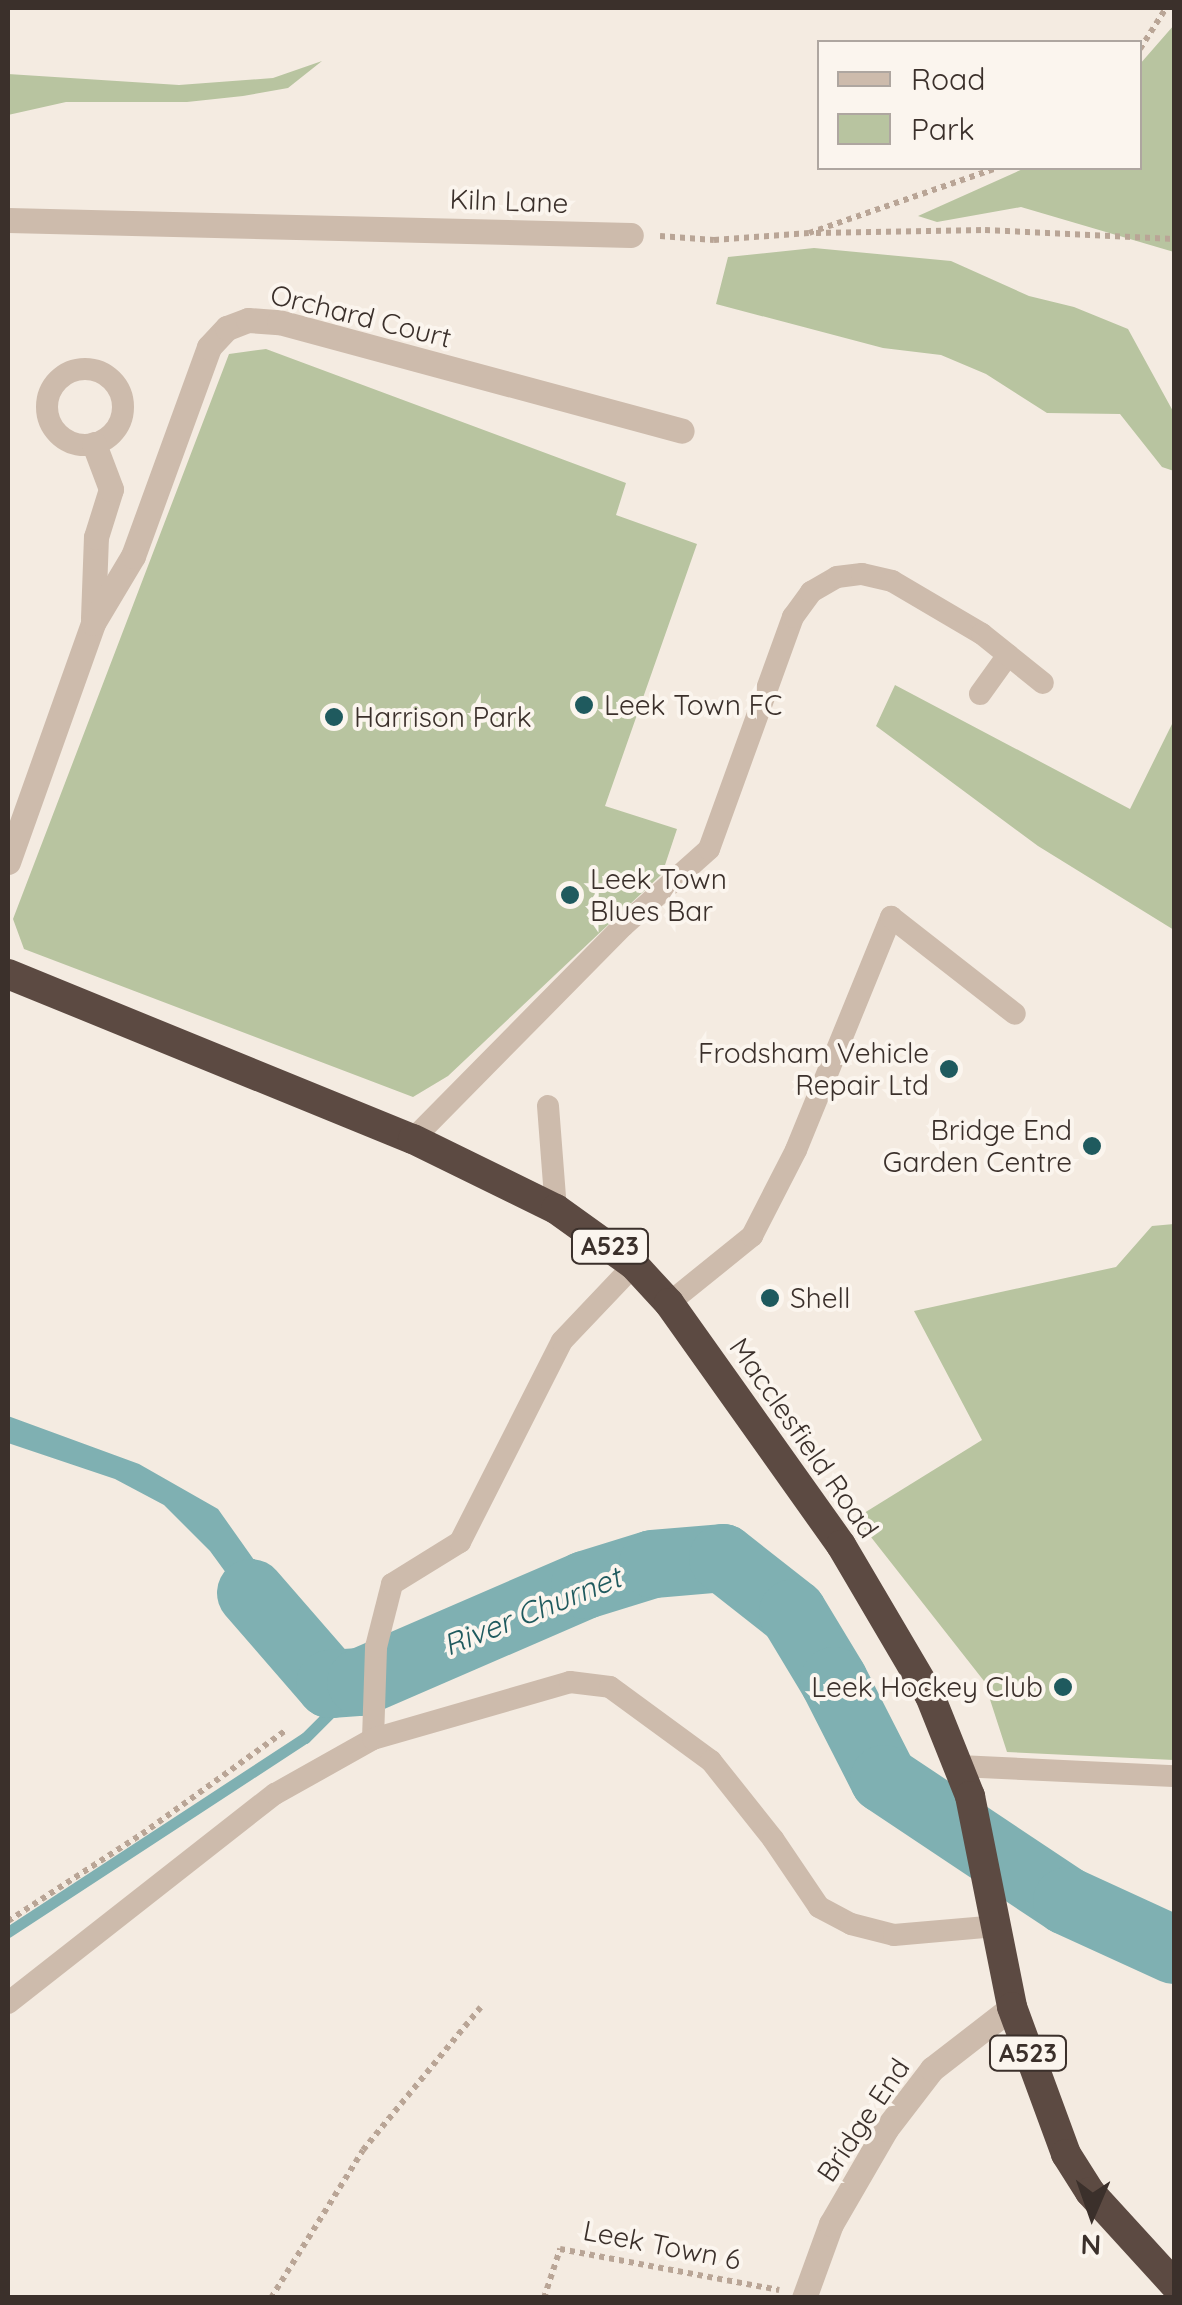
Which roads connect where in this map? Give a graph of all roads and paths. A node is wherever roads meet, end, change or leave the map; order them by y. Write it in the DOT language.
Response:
graph roads {
  1 [pos="1166,8"];
  2 [pos="1142,46"];
  3 [pos="991,170"];
  4 [pos="8,220"];
  5 [pos="809,234"];
  6 [pos="631,235"];
  7 [pos="1174,238"];
  8 [pos="682,431"];
  9 [pos="94,444"];
  10 [pos="93,624"];
  11 [pos="1008,655"];
  12 [pos="1043,684"];
  13 [pos="980,694"];
  14 [pos="8,862"];
  15 [pos="8,977"];
  16 [pos="1014,1014"];
  17 [pos="548,1106"];
  18 [pos="413,1140"];
  19 [pos="556,1209"];
  20 [pos="634,1265"];
  21 [pos="669,1303"];
  22 [pos="286,1730"];
  23 [pos="373,1739"];
  24 [pos="959,1766"];
  25 [pos="1174,1776"];
  26 [pos="994,1915"];
  27 [pos="8,1921"];
  28 [pos="8,2003"];
  29 [pos="481,2007"];
  30 [pos="1012,2007"];
  31 [pos="1174,2284"];
  32 [pos="804,2296"];
  33 [pos="270,2298"];
  34 [pos="544,2298"];
  1 -- 2 [label="path"];
  3 -- 5 [label="path"];
  4 -- 6 [label="street, Kiln Lane"];
  5 -- 6 [label="path"];
  5 -- 7 [label="path"];
  8 -- 10 [label="street, Orchard Court"];
  9 -- 10 [label="street"];
  10 -- 14 [label="street"];
  11 -- 12 [label="lane"];
  11 -- 13 [label="lane"];
  11 -- 18 [label="lane"];
  15 -- 18 [label="highway, Macclesfield Road / A523"];
  16 -- 21 [label="lane"];
  17 -- 19 [label="lane"];
  18 -- 19 [label="highway, Macclesfield Road / A523"];
  19 -- 20 [label="highway, Macclesfield Road / A523"];
  20 -- 21 [label="highway, Macclesfield Road / A523"];
  20 -- 23 [label="lane"];
  21 -- 24 [label="highway, Macclesfield Road / A523"];
  22 -- 27 [label="path"];
  23 -- 26 [label="lane"];
  23 -- 28 [label="lane"];
  24 -- 25 [label="lane"];
  24 -- 26 [label="highway, Macclesfield Road / A523"];
  26 -- 30 [label="highway, Macclesfield Road / A523"];
  29 -- 33 [label="path"];
  30 -- 31 [label="highway, Macclesfield Road / A523"];
  30 -- 32 [label="street, Bridge End"];
  32 -- 34 [label="path, Leek Town 6"];
}
